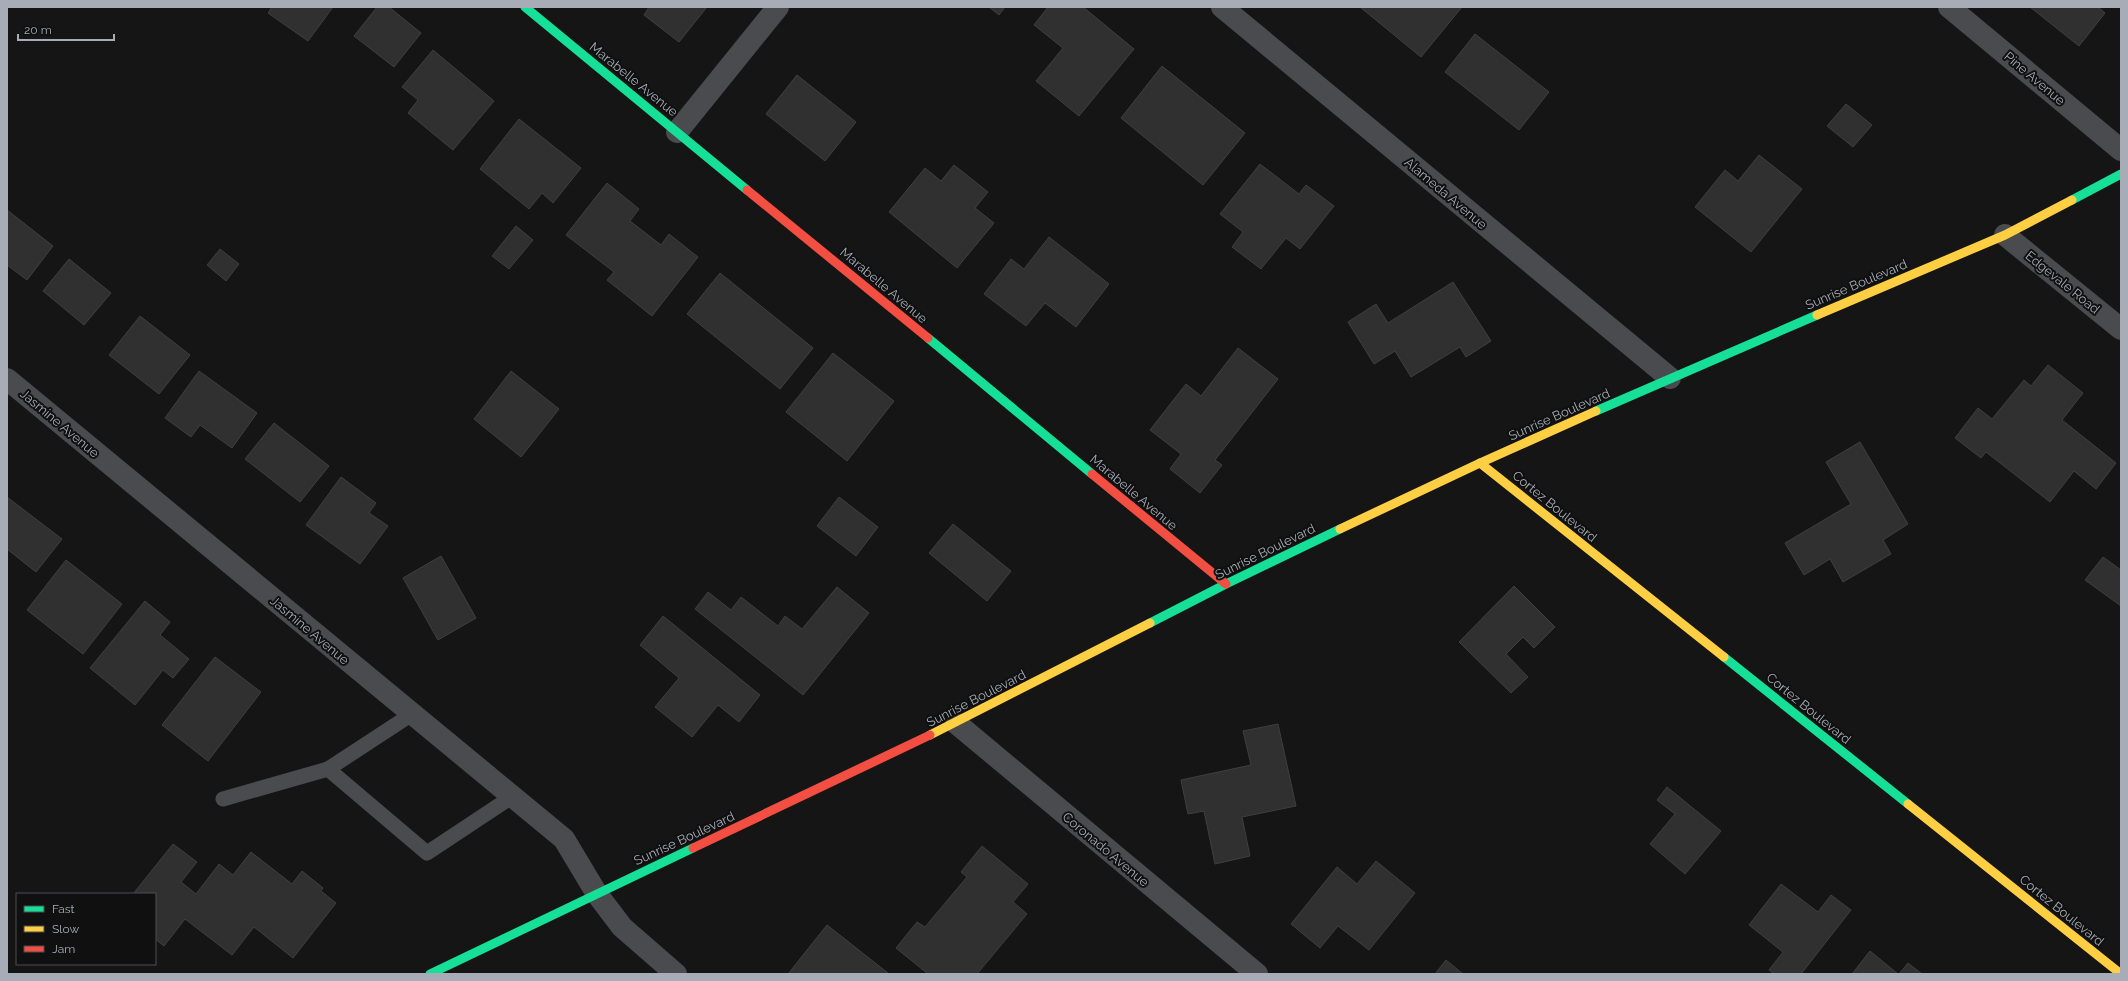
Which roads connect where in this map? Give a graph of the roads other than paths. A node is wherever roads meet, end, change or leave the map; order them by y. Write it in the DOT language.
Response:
graph roads {
  1 [pos="525,7"];
  2 [pos="778,7"];
  3 [pos="1222,7"];
  4 [pos="1949,7"];
  5 [pos="677,132"];
  6 [pos="2121,150"];
  7 [pos="2121,174"];
  8 [pos="2005,235"];
  9 [pos="2121,329"];
  10 [pos="1670,378"];
  11 [pos="7,379"];
  12 [pos="1480,463"];
  13 [pos="1226,584"];
  14 [pos="412,714"];
  15 [pos="956,723"];
  16 [pos="328,769"];
  17 [pos="513,796"];
  18 [pos="223,799"];
  19 [pos="597,894"];
  20 [pos="430,974"];
  21 [pos="676,974"];
  22 [pos="1257,974"];
  23 [pos="2121,974"];
  1 -- 5 [label="street, Marabelle Avenue"];
  2 -- 5 [label="street"];
  3 -- 10 [label="street, Alameda Avenue"];
  4 -- 6 [label="street, Pine Avenue"];
  5 -- 13 [label="street, Marabelle Avenue"];
  7 -- 8 [label="street, Sunrise Boulevard"];
  8 -- 9 [label="street, Edgevale Road"];
  8 -- 10 [label="street, Sunrise Boulevard"];
  10 -- 12 [label="street, Sunrise Boulevard"];
  11 -- 14 [label="street, Jasmine Avenue"];
  12 -- 13 [label="street, Sunrise Boulevard"];
  12 -- 23 [label="street, Cortez Boulevard"];
  13 -- 15 [label="street, Sunrise Boulevard"];
  14 -- 16 [label="lane"];
  14 -- 17 [label="street, Jasmine Avenue"];
  15 -- 19 [label="street, Sunrise Boulevard"];
  15 -- 22 [label="street, Coronado Avenue"];
  16 -- 17 [label="lane"];
  16 -- 18 [label="lane"];
  17 -- 19 [label="street, Jasmine Avenue"];
  19 -- 20 [label="street, Sunrise Boulevard"];
  19 -- 21 [label="street, Jasmine Avenue"];
}
